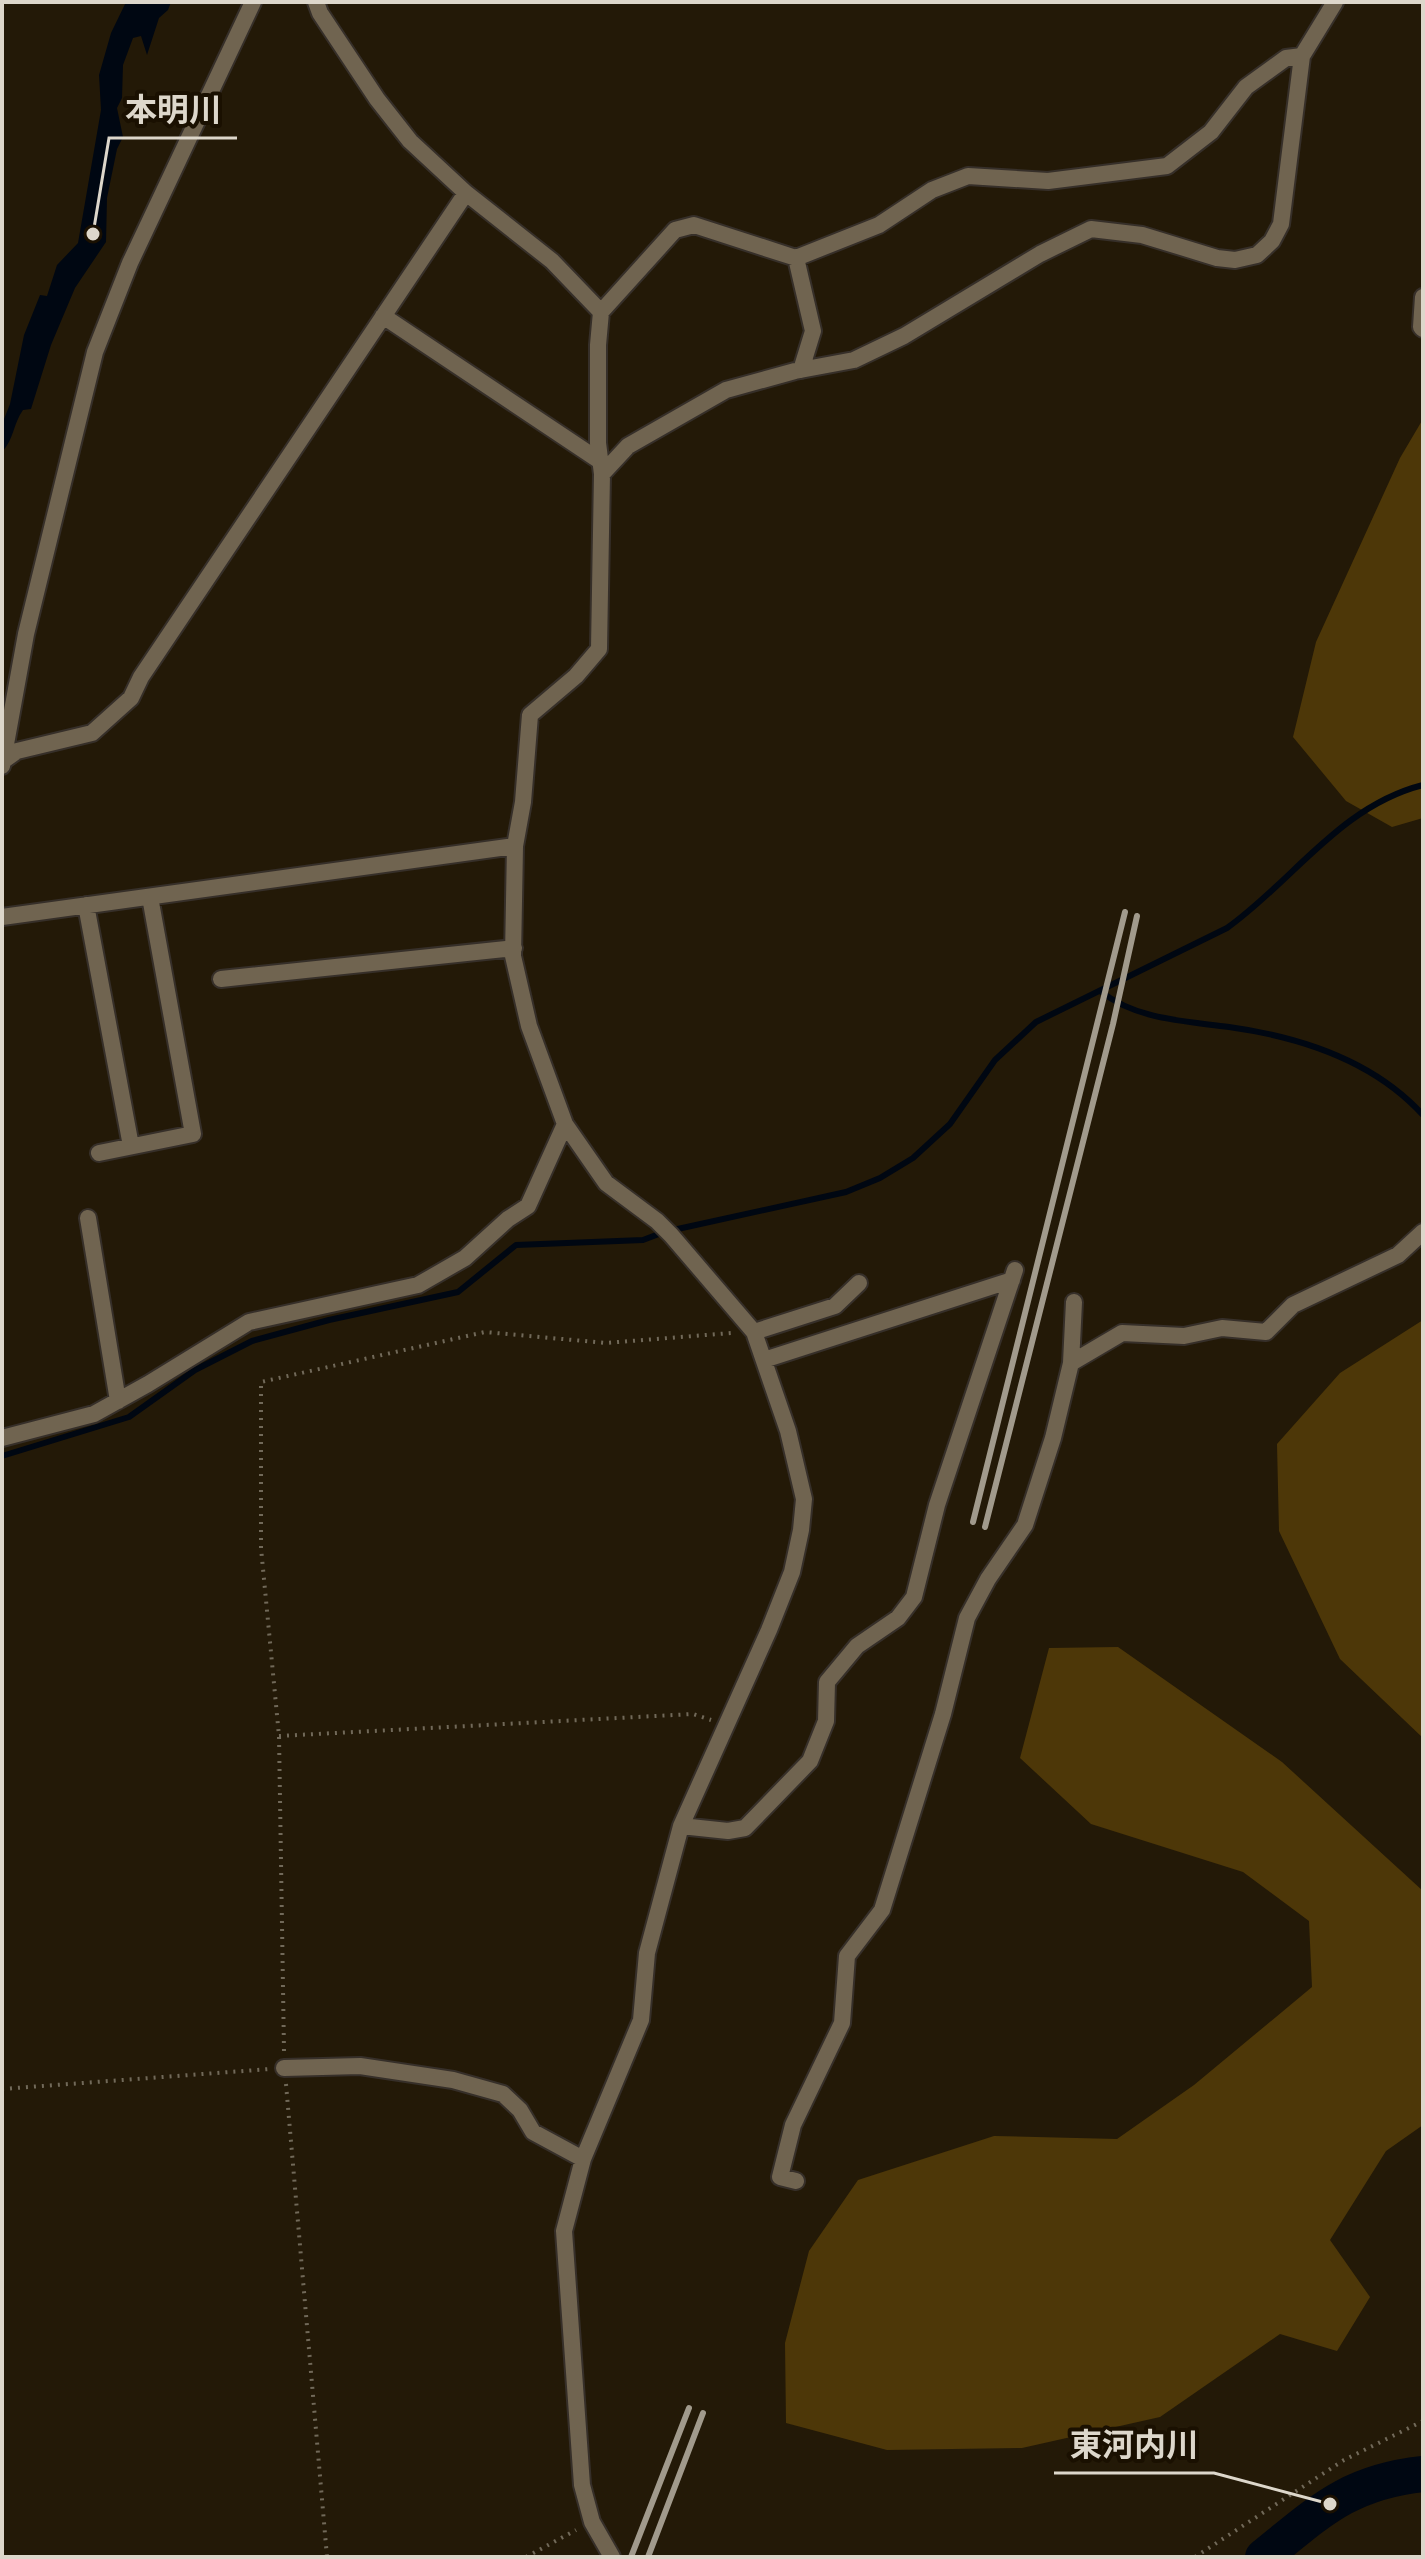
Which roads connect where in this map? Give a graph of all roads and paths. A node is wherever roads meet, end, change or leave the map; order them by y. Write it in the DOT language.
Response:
graph roads {
  1 [pos="253,2"];
  2 [pos="316,2"];
  3 [pos="1335,2"];
  4 [pos="1302,56"];
  5 [pos="466,193"];
  6 [pos="796,258"];
  7 [pos="1423,297"];
  8 [pos="601,312"];
  9 [pos="383,316"];
  10 [pos="1423,329"];
  11 [pos="801,370"];
  12 [pos="601,467"];
  13 [pos="2,764"];
  14 [pos="515,846"];
  15 [pos="150,897"];
  16 [pos="86,905"];
  17 [pos="2,917"];
  18 [pos="514,948"];
  19 [pos="221,979"];
  20 [pos="565,1124"];
  21 [pos="131,1146"];
  22 [pos="99,1153"];
  23 [pos="88,1218"];
  24 [pos="1423,1232"];
  25 [pos="859,1283"];
  26 [pos="1074,1302"];
  27 [pos="754,1332"];
  28 [pos="764,1360"];
  29 [pos="1071,1363"];
  30 [pos="118,1401"];
  31 [pos="2,1438"];
  32 [pos="727,1726"];
  33 [pos="279,1736"];
  34 [pos="681,1826"];
  35 [pos="284,2068"];
  36 [pos="2,2089"];
  37 [pos="583,2159"];
  38 [pos="796,2181"];
  39 [pos="1423,2421"];
  40 [pos="592,2522"];
  41 [pos="327,2557"];
  42 [pos="526,2557"];
  43 [pos="612,2557"];
  44 [pos="1195,2557"];
  1 -- 13 [label="street"];
  2 -- 5 [label="street"];
  3 -- 4 [label="street"];
  4 -- 6 [label="street"];
  4 -- 11 [label="street"];
  5 -- 8 [label="street"];
  5 -- 9 [label="street"];
  6 -- 8 [label="street"];
  6 -- 11 [label="street"];
  7 -- 10 [label="street"];
  8 -- 12 [label="street"];
  9 -- 12 [label="street"];
  9 -- 13 [label="street"];
  11 -- 12 [label="street"];
  12 -- 14 [label="street"];
  14 -- 15 [label="street"];
  14 -- 18 [label="street"];
  15 -- 16 [label="street"];
  15 -- 21 [label="street"];
  16 -- 17 [label="street"];
  16 -- 21 [label="street"];
  18 -- 19 [label="street"];
  18 -- 20 [label="street"];
  20 -- 27 [label="street"];
  20 -- 30 [label="street"];
  21 -- 22 [label="street"];
  23 -- 30 [label="street"];
  24 -- 29 [label="street"];
  25 -- 27 [label="street"];
  26 -- 29 [label="street"];
  27 -- 28 [label="street"];
  27 -- 33 [label="path"];
  28 -- 32 [label="street"];
  28 -- 34 [label="street"];
  29 -- 38 [label="street"];
  30 -- 31 [label="street"];
  32 -- 33 [label="path"];
  32 -- 34 [label="street"];
  33 -- 35 [label="path"];
  34 -- 37 [label="street"];
  35 -- 36 [label="path"];
  35 -- 37 [label="street"];
  35 -- 41 [label="path"];
  37 -- 40 [label="street"];
  39 -- 44 [label="path"];
  40 -- 42 [label="path"];
  40 -- 43 [label="street"];
}
